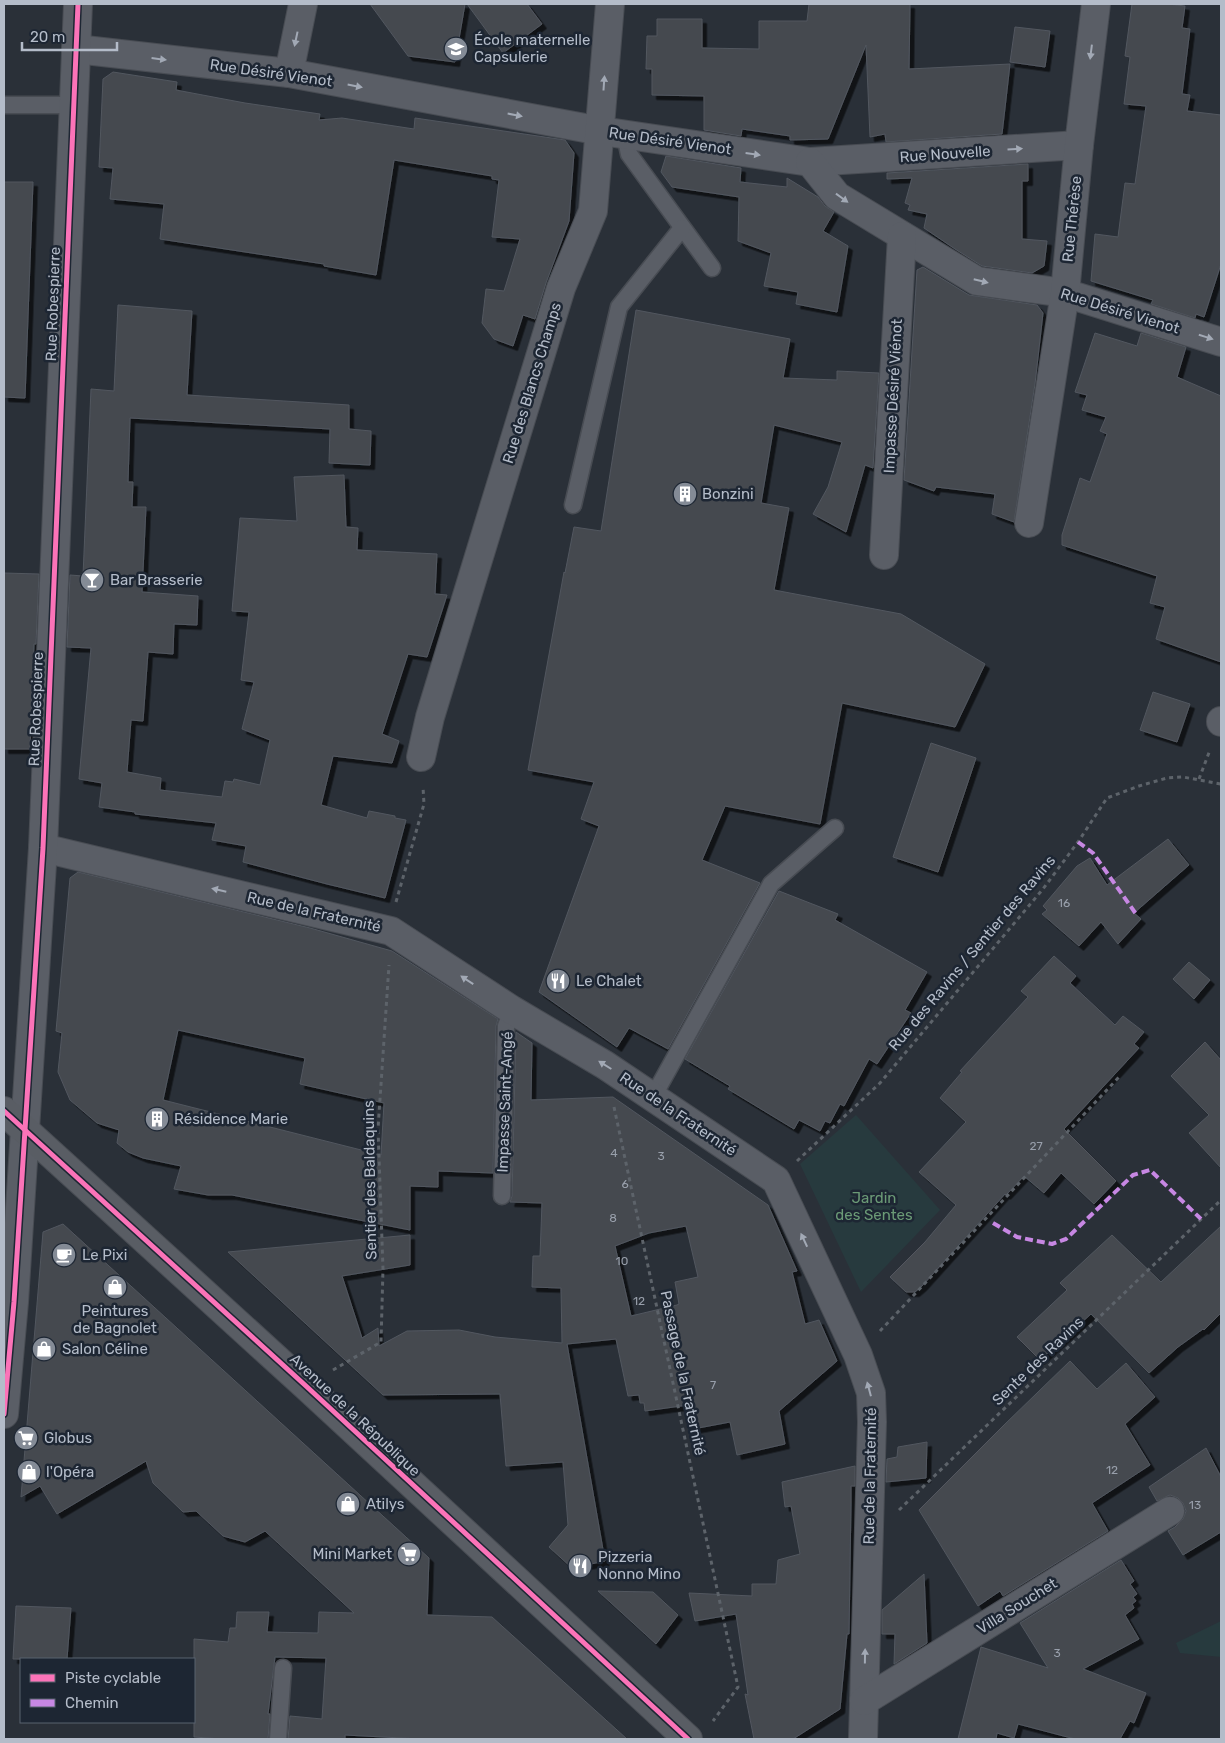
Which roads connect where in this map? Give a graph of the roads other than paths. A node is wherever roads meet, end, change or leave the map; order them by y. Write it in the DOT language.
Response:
graph roads {
  1 [pos="78,4"];
  2 [pos="303,4"];
  3 [pos="610,4"];
  4 [pos="1096,4"];
  5 [pos="76,49"];
  6 [pos="289,73"];
  7 [pos="4,105"];
  8 [pos="74,105"];
  9 [pos="613,133"];
  10 [pos="1080,145"];
  11 [pos="810,162"];
  12 [pos="682,228"];
  13 [pos="902,236"];
  14 [pos="712,268"];
  15 [pos="1065,293"];
  16 [pos="1221,342"];
  17 [pos="573,505"];
  18 [pos="1029,523"];
  19 [pos="884,555"];
  20 [pos="421,758"];
  21 [pos="835,828"];
  22 [pos="43,848"];
  23 [pos="512,1010"];
  24 [pos="653,1097"];
  25 [pos="4,1111"];
  26 [pos="25,1131"];
  27 [pos="502,1196"];
  28 [pos="9,1303"];
  29 [pos="4,1414"];
  30 [pos="1170,1511"];
  31 [pos="284,1668"];
  32 [pos="864,1701"];
  33 [pos="278,1739"];
  34 [pos="688,1739"];
  35 [pos="863,1739"];
  1 -- 5 [label="street, Rue Robespierre"];
  2 -- 6 [label="street, one-way"];
  9 -- 3 [label="street, Rue des Blancs Champs, one-way"];
  4 -- 10 [label="street, Rue Thérèse, one-way"];
  5 -- 6 [label="street, Rue Désiré Vienot, one-way"];
  5 -- 8 [label="street, Rue Robespierre"];
  6 -- 9 [label="street, Rue Désiré Vienot, one-way"];
  7 -- 8 [label="lane"];
  8 -- 22 [label="street, Rue Robespierre"];
  9 -- 11 [label="street, Rue Désiré Vienot, one-way"];
  9 -- 12 [label="lane"];
  9 -- 20 [label="street, Rue des Blancs Champs"];
  11 -- 10 [label="street, Rue Nouvelle, one-way"];
  10 -- 15 [label="street, Rue Thérèse"];
  11 -- 13 [label="street, Rue Désiré Vienot, one-way"];
  12 -- 14 [label="lane"];
  12 -- 17 [label="lane"];
  13 -- 15 [label="street, Rue Désiré Vienot, one-way"];
  13 -- 19 [label="street, Impasse Désiré Viénot"];
  15 -- 16 [label="street, Rue Désiré Vienot, one-way"];
  15 -- 18 [label="street, Rue Thérèse"];
  21 -- 24 [label="lane"];
  23 -- 22 [label="street, Rue de la Fraternité, one-way"];
  22 -- 26 [label="street, Rue Robespierre"];
  24 -- 23 [label="street, Rue de la Fraternité, one-way"];
  23 -- 27 [label="lane, Impasse Saint-Angé"];
  32 -- 24 [label="street, Rue de la Fraternité, one-way"];
  25 -- 26 [label="main road, Avenue de la République"];
  26 -- 28 [label="street, Rue Robespierre"];
  26 -- 34 [label="main road, Avenue de la République"];
  28 -- 29 [label="street, Rue Robespierre"];
  30 -- 32 [label="street, Villa Souchet"];
  31 -- 33 [label="lane"];
  32 -- 35 [label="street, Rue de la Fraternité"];
}
